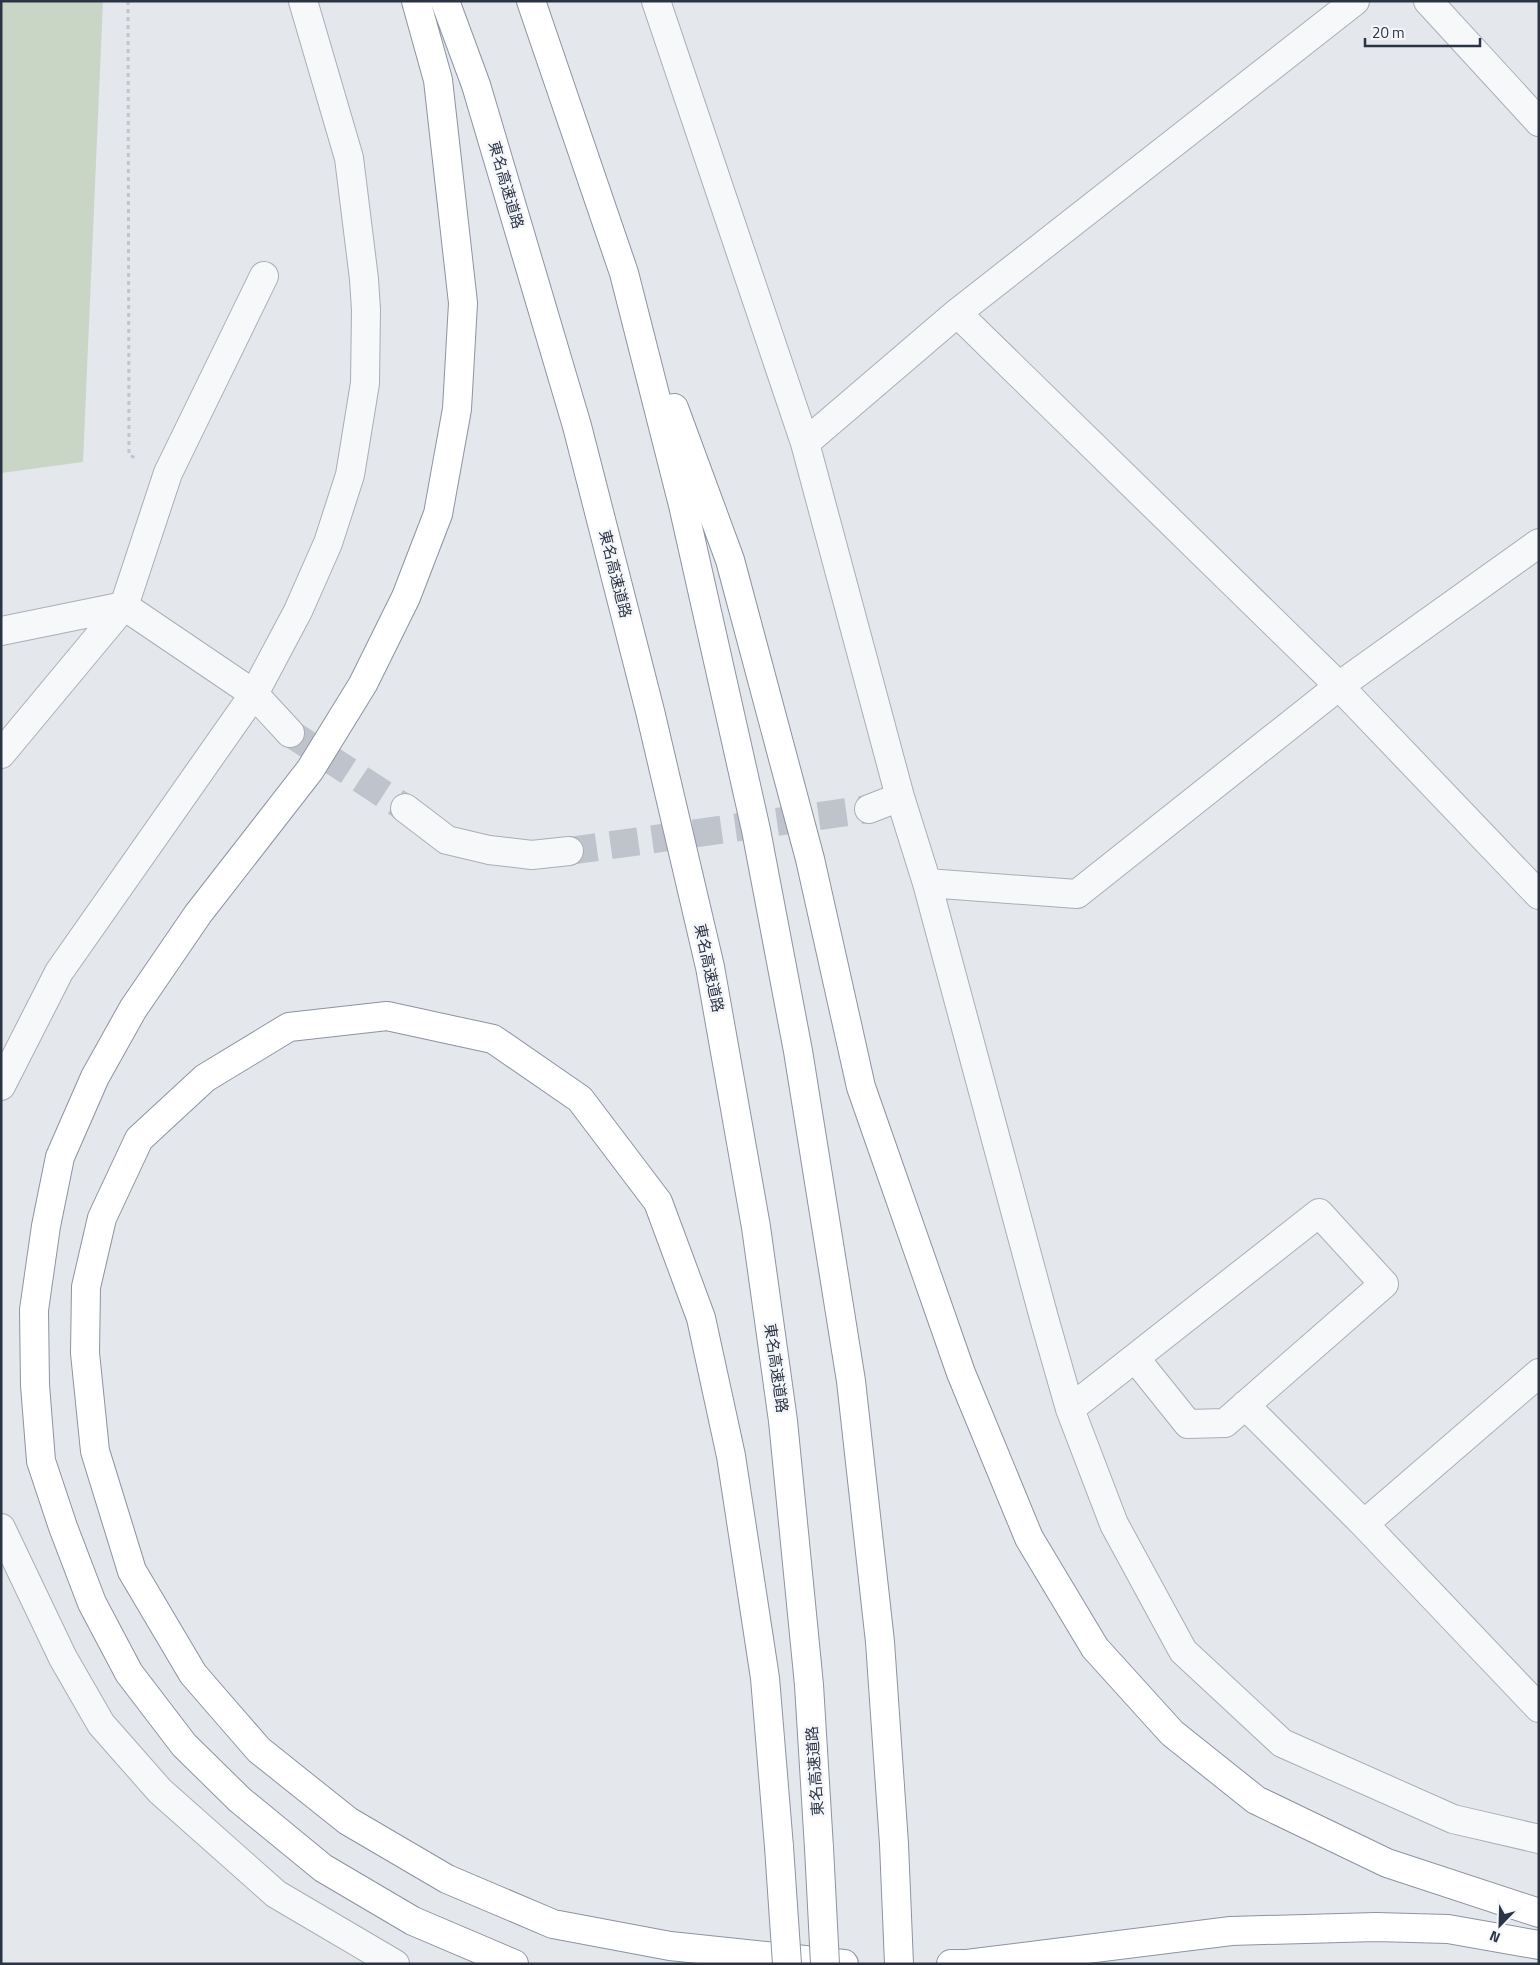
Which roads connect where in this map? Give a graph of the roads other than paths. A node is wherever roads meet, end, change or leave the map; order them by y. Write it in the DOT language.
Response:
graph roads {
  1 [pos="303,1"];
  2 [pos="416,1"];
  3 [pos="445,1"];
  4 [pos="531,1"];
  5 [pos="656,1"];
  6 [pos="1355,1"];
  7 [pos="1428,1"];
  8 [pos="1539,122"];
  9 [pos="624,273"];
  10 [pos="264,276"];
  11 [pos="956,313"];
  12 [pos="805,443"];
  13 [pos="1539,543"];
  14 [pos="124,606"];
  15 [pos="1,631"];
  16 [pos="1338,686"];
  17 [pos="254,694"];
  18 [pos="290,733"];
  19 [pos="1,754"];
  20 [pos="900,797"];
  21 [pos="405,808"];
  22 [pos="869,809"];
  23 [pos="568,851"];
  24 [pos="927,884"];
  25 [pos="1539,894"];
  26 [pos="1,1086"];
  27 [pos="1135,1358"];
  28 [pos="1539,1373"];
  29 [pos="1246,1405"];
  30 [pos="1070,1409"];
  31 [pos="1364,1524"];
  32 [pos="1,1528"];
  33 [pos="1539,1708"];
  34 [pos="1539,1838"];
  35 [pos="1539,1913"];
  36 [pos="1539,1945"];
  37 [pos="396,1964"];
  38 [pos="514,1964"];
  39 [pos="787,1964"];
  40 [pos="825,1964"];
  41 [pos="844,1964"];
  42 [pos="899,1964"];
  43 [pos="951,1964"];
  1 -- 17 [label="street"];
  2 -- 38 [label="highway"];
  3 -- 40 [label="highway, 東名高速道路, bridge"];
  4 -- 9 [label="highway"];
  5 -- 12 [label="street"];
  6 -- 11 [label="street"];
  7 -- 8 [label="street"];
  9 -- 35 [label="highway"];
  9 -- 42 [label="highway"];
  10 -- 14 [label="street"];
  11 -- 12 [label="street"];
  11 -- 16 [label="street"];
  12 -- 20 [label="street"];
  13 -- 16 [label="street"];
  14 -- 15 [label="street"];
  14 -- 17 [label="street"];
  14 -- 19 [label="street"];
  16 -- 24 [label="street"];
  16 -- 25 [label="street"];
  17 -- 18 [label="street"];
  17 -- 26 [label="street"];
  20 -- 22 [label="street"];
  20 -- 24 [label="street"];
  21 -- 23 [label="street"];
  24 -- 30 [label="street"];
  27 -- 29 [label="street"];
  27 -- 29 [label="street"];
  27 -- 30 [label="street"];
  28 -- 31 [label="street"];
  29 -- 31 [label="street"];
  30 -- 34 [label="street"];
  31 -- 33 [label="street"];
  32 -- 37 [label="street"];
  36 -- 43 [label="highway"];
  39 -- 41 [label="highway, bridge"];
}
